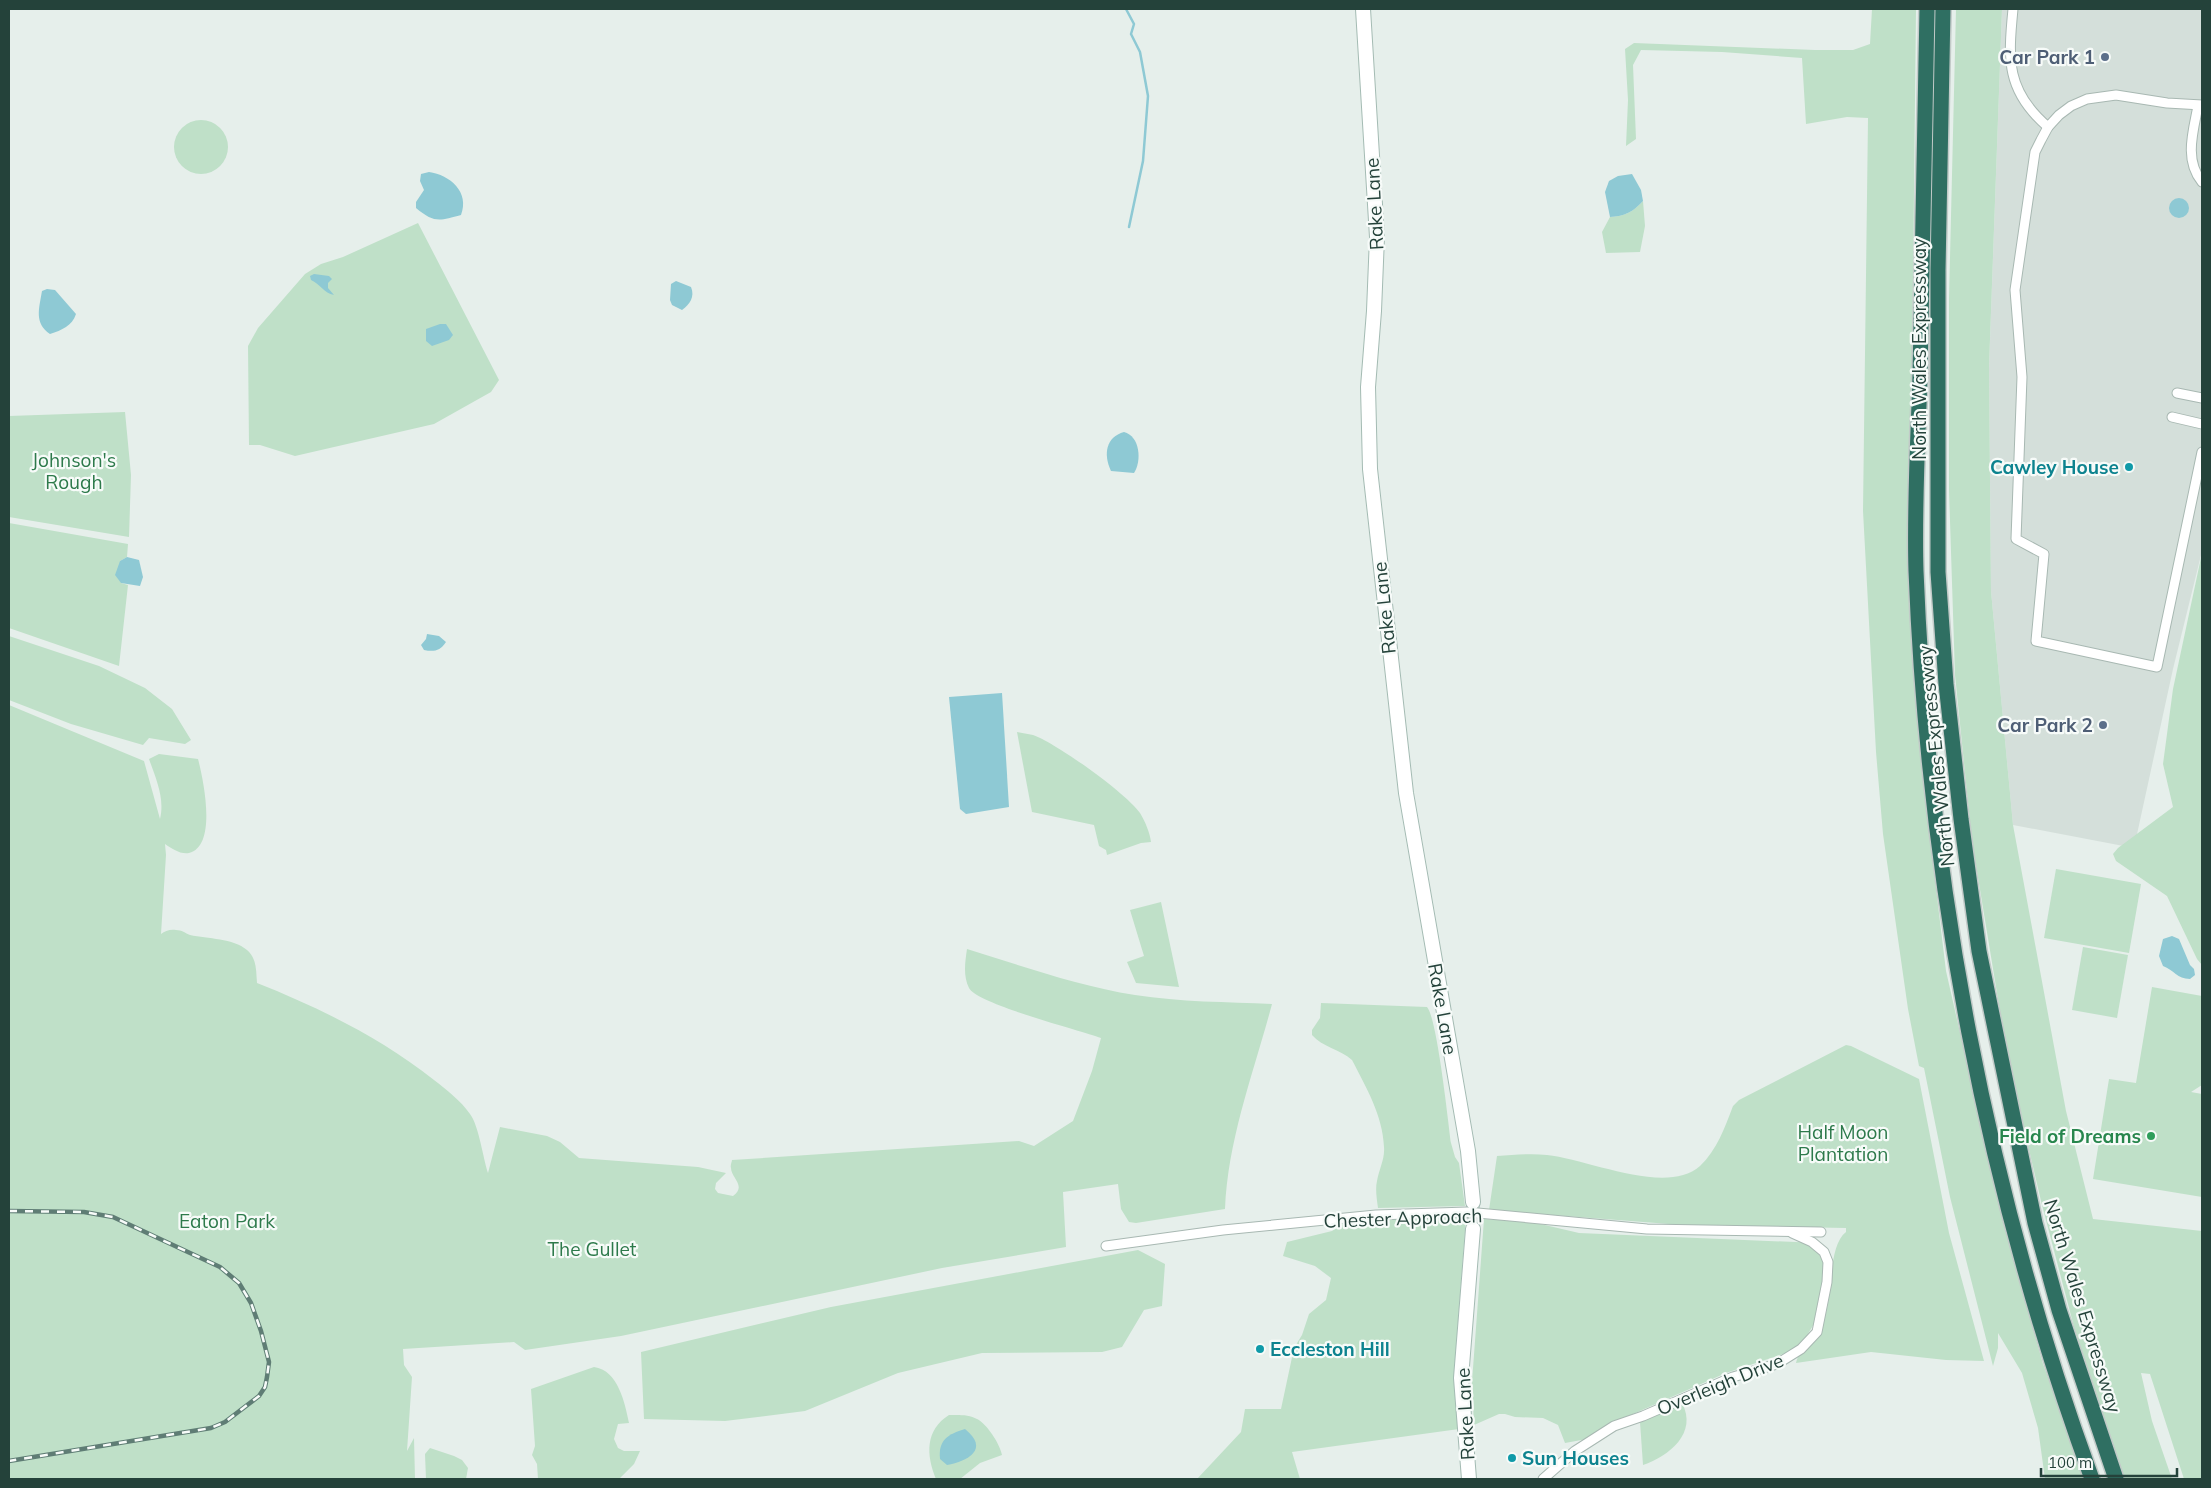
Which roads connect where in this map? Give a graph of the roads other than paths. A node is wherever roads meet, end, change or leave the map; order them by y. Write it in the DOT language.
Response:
graph roads {
  1 [pos="1363,9"];
  2 [pos="1927,9"];
  3 [pos="1943,9"];
  4 [pos="2013,9"];
  5 [pos="2200,106"];
  6 [pos="2048,127"];
  7 [pos="2202,182"];
  8 [pos="2177,393"];
  9 [pos="2202,398"];
  10 [pos="2172,416"];
  11 [pos="2202,424"];
  12 [pos="2202,452"];
  13 [pos="1473,1202"];
  14 [pos="1473,1229"];
  15 [pos="1790,1232"];
  16 [pos="1821,1232"];
  17 [pos="1106,1246"];
  18 [pos="1469,1479"];
  19 [pos="1544,1479"];
  20 [pos="2092,1479"];
  21 [pos="2116,1479"];
  1 -- 13 [label="street, Rake Lane"];
  2 -- 20 [label="highway, North Wales Expressway"];
  3 -- 21 [label="highway, North Wales Expressway"];
  4 -- 6 [label="street"];
  5 -- 6 [label="street"];
  5 -- 7 [label="street"];
  6 -- 12 [label="street"];
  8 -- 9 [label="street"];
  10 -- 11 [label="street"];
  14 -- 18 [label="street, Rake Lane"];
  15 -- 16 [label="street, Chester Approach"];
  15 -- 17 [label="street, Chester Approach"];
  15 -- 19 [label="street, Overleigh Drive"];
}
